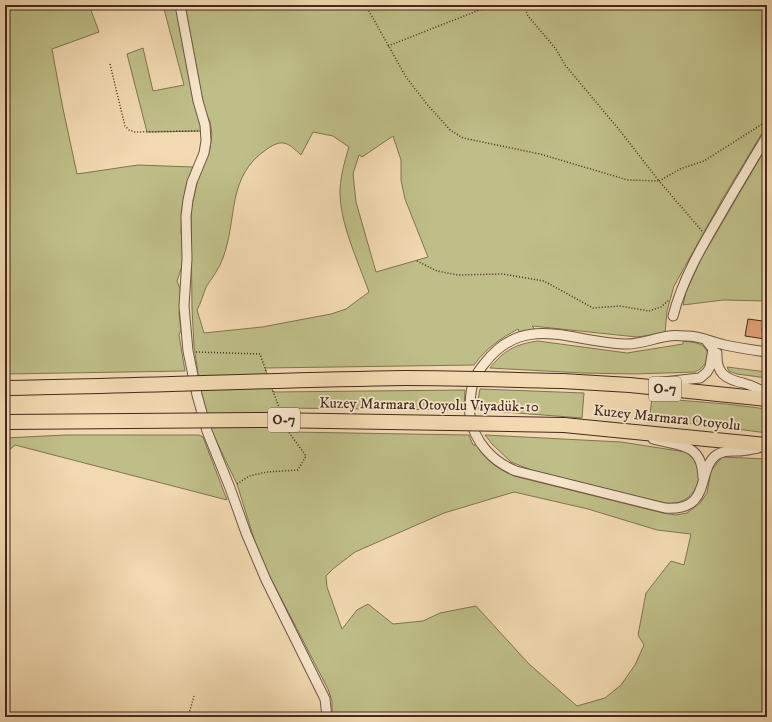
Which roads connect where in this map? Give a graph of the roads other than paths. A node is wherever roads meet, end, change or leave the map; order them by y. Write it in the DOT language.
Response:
graph roads {
  1 [pos="180,5"];
  2 [pos="767,136"];
  3 [pos="673,316"];
  4 [pos="716,344"];
  5 [pos="767,352"];
  6 [pos="562,381"];
  7 [pos="630,386"];
  8 [pos="5,388"];
  9 [pos="767,392"];
  10 [pos="767,399"];
  11 [pos="5,422"];
  12 [pos="564,425"];
  13 [pos="630,432"];
  14 [pos="767,446"];
  15 [pos="703,484"];
  16 [pos="327,717"];
  1 -- 16 [label="lane"];
  2 -- 3 [label="lane"];
  4 -- 5 [label="lane"];
  4 -- 7 [label="lane"];
  4 -- 9 [label="lane"];
  4 -- 15 [label="lane"];
  6 -- 7 [label="highway, Kuzey Marmara Otoyolu / O-7"];
  6 -- 8 [label="highway, Kuzey Marmara Otoyolu Viyadük-10 / O-7, bridge"];
  7 -- 10 [label="highway, Kuzey Marmara Otoyolu / O-7"];
  11 -- 12 [label="highway, Kuzey Marmara Otoyolu Viyadük-10 / O-7, bridge"];
  12 -- 13 [label="highway, Kuzey Marmara Otoyolu / O-7"];
  13 -- 14 [label="highway, Kuzey Marmara Otoyolu / O-7"];
  13 -- 15 [label="lane"];
  14 -- 15 [label="lane"];
}
